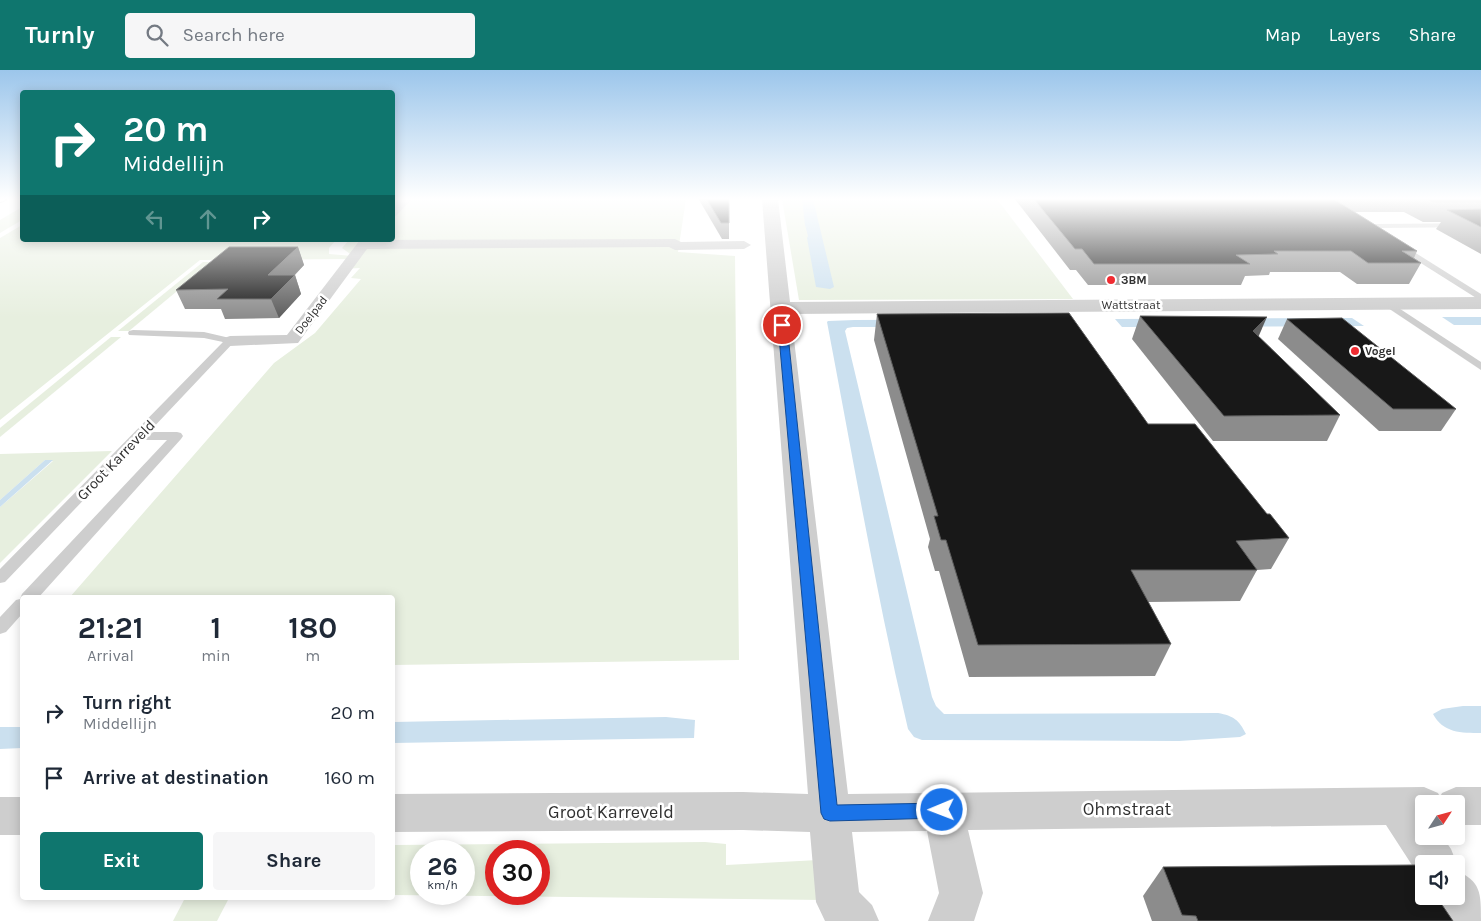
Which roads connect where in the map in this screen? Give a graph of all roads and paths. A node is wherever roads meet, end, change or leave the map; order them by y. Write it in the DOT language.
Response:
graph roads {
  1 [pos="774,239"];
  2 [pos="1386,239"];
  3 [pos="365,242"];
  4 [pos="744,246"];
  5 [pos="1481,298"];
  6 [pos="1481,303"];
  7 [pos="1388,304"];
  8 [pos="780,308"];
  9 [pos="133,333"];
  10 [pos="230,341"];
  11 [pos="1481,367"];
  12 [pos="139,436"];
  13 [pos="0,578"];
  14 [pos="31,595"];
  15 [pos="20,606"];
  16 [pos="0,628"];
  17 [pos="1465,806"];
  18 [pos="1481,806"];
  19 [pos="1410,807"];
  20 [pos="942,810"];
  21 [pos="395,813"];
  22 [pos="830,813"];
  23 [pos="0,816"];
  24 [pos="20,816"];
  25 [pos="1432,855"];
  26 [pos="1465,905"];
  27 [pos="856,921"];
  28 [pos="951,921"];
  29 [pos="1476,921"];
  1 -- 8 [label="street"];
  2 -- 5 [label="lane"];
  3 -- 4 [label="street"];
  3 -- 10 [label="street, Doelpad"];
  6 -- 7 [label="street, Wattstraat"];
  7 -- 8 [label="street, Wattstraat"];
  7 -- 11 [label="lane"];
  8 -- 22 [label="street"];
  9 -- 10 [label="lane"];
  10 -- 12 [label="lane, Groot Karreveld"];
  12 -- 13 [label="lane, Groot Karreveld"];
  12 -- 14 [label="lane"];
  15 -- 16 [label="lane"];
  17 -- 18 [label="street"];
  19 -- 20 [label="street, Ohmstraat"];
  19 -- 25 [label="street"];
  20 -- 22 [label="street, Ohmstraat"];
  20 -- 28 [label="street"];
  21 -- 22 [label="street, Groot Karreveld"];
  22 -- 27 [label="street"];
  23 -- 24 [label="street"];
  26 -- 29 [label="street"];
}
